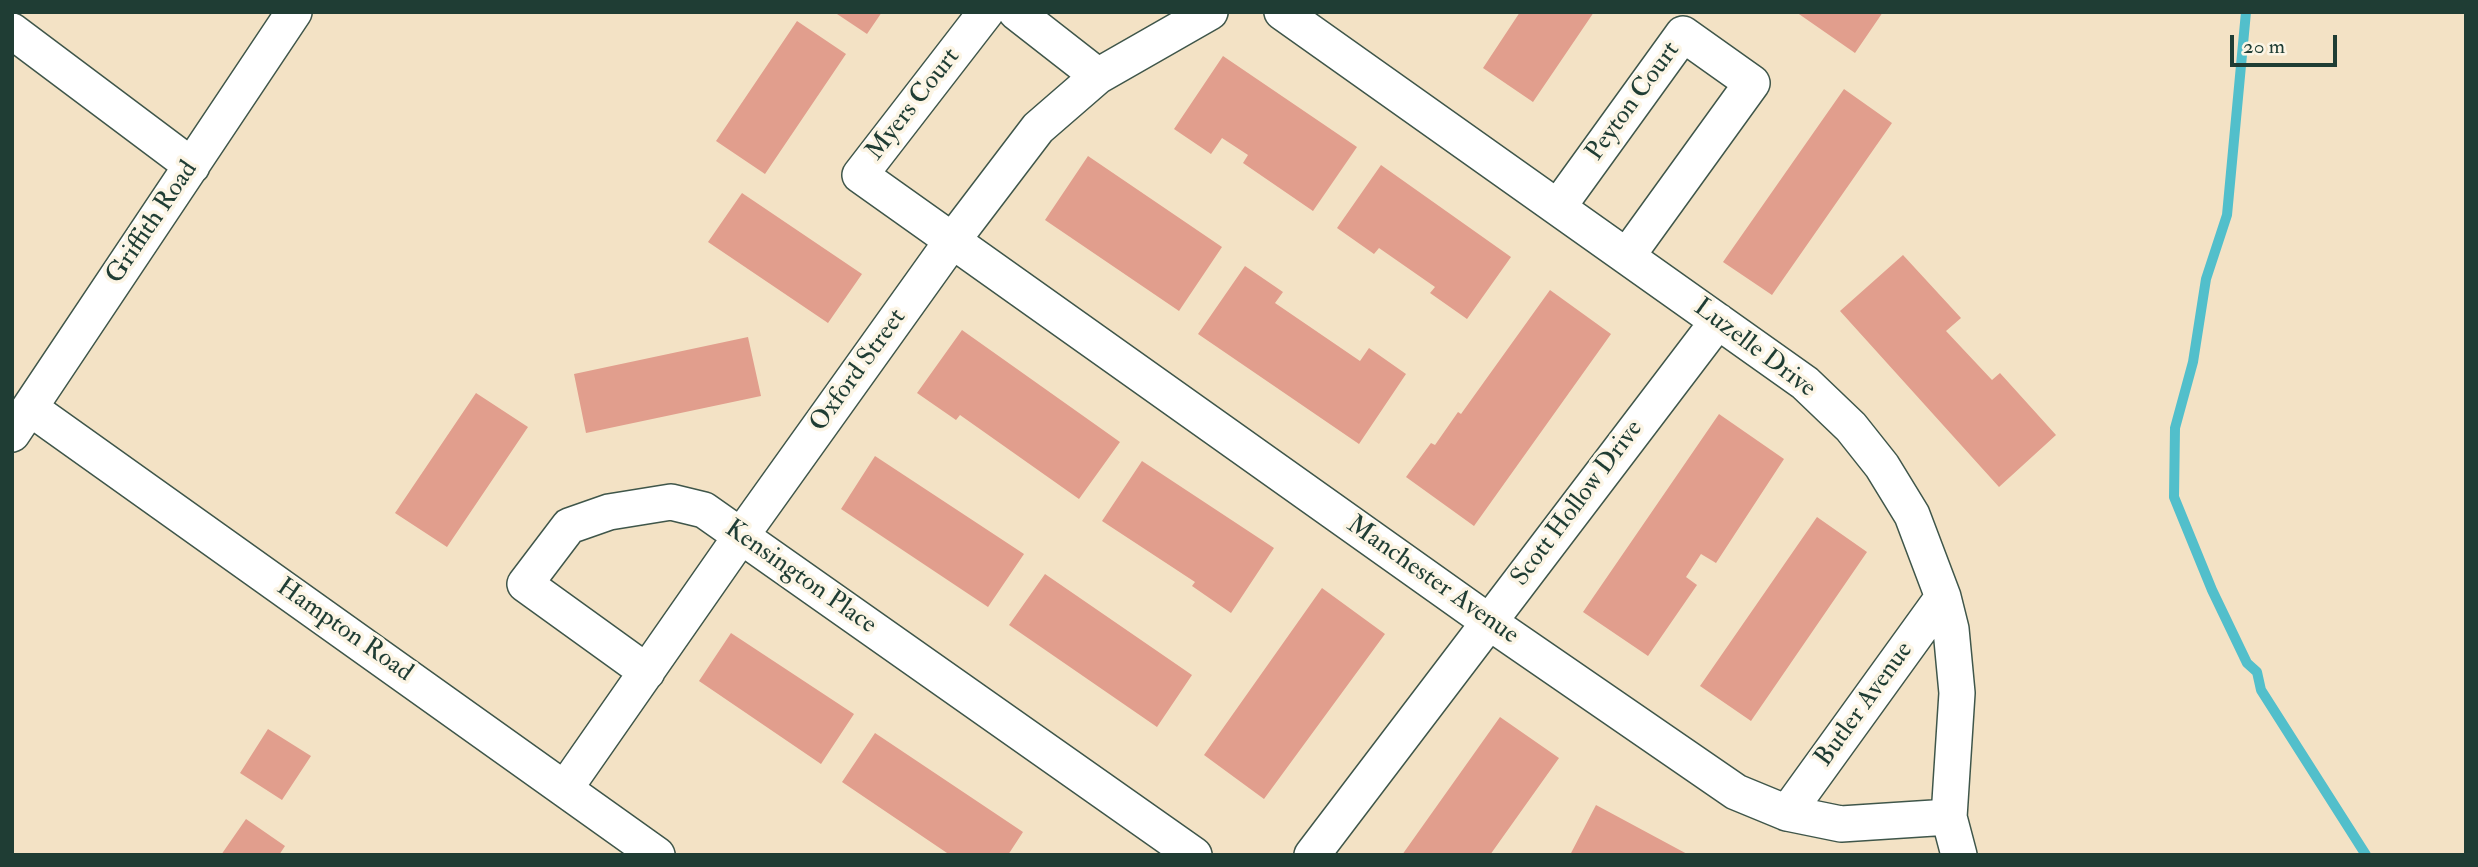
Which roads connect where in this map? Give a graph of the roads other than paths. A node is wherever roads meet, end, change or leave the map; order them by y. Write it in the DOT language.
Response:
graph roads {
  1 [pos="294,12"];
  2 [pos="986,12"];
  3 [pos="1017,12"];
  4 [pos="1210,12"];
  5 [pos="1282,12"];
  6 [pos="12,31"];
  7 [pos="1098,76"];
  8 [pos="191,166"];
  9 [pos="1558,207"];
  10 [pos="952,241"];
  11 [pos="1627,256"];
  12 [pos="1718,321"];
  13 [pos="21,421"];
  14 [pos="741,537"];
  15 [pos="1943,597"];
  16 [pos="1489,622"];
  17 [pos="647,672"];
  18 [pos="565,788"];
  19 [pos="1787,813"];
  20 [pos="1949,817"];
  21 [pos="657,855"];
  22 [pos="1194,855"];
  23 [pos="1312,855"];
  24 [pos="1959,855"];
  1 -- 8 [label="street, Griffith Road"];
  2 -- 10 [label="street, Myers Court"];
  3 -- 7 [label="street"];
  4 -- 7 [label="street, Oxford Street"];
  5 -- 9 [label="street, Luzelle Drive"];
  6 -- 8 [label="street"];
  7 -- 10 [label="street, Oxford Street"];
  8 -- 13 [label="street, Griffith Road"];
  9 -- 11 [label="street, Luzelle Drive"];
  9 -- 11 [label="street, Peyton Court"];
  10 -- 14 [label="street, Oxford Street"];
  10 -- 16 [label="street, Manchester Avenue"];
  11 -- 12 [label="street, Luzelle Drive"];
  12 -- 15 [label="street, Luzelle Drive"];
  12 -- 16 [label="street, Scott Hollow Drive"];
  13 -- 18 [label="street, Hampton Road"];
  14 -- 17 [label="street, Oxford Street"];
  14 -- 17 [label="street, Kensington Place"];
  14 -- 22 [label="street, Kensington Place"];
  15 -- 19 [label="street, Butler Avenue"];
  15 -- 20 [label="street, Luzelle Drive"];
  16 -- 19 [label="street, Manchester Avenue"];
  16 -- 23 [label="street, Scott Hollow Drive"];
  17 -- 18 [label="street, Oxford Street"];
  18 -- 21 [label="street, Hampton Road"];
  19 -- 20 [label="street, Manchester Avenue"];
  20 -- 24 [label="street, Luzelle Drive"];
}
